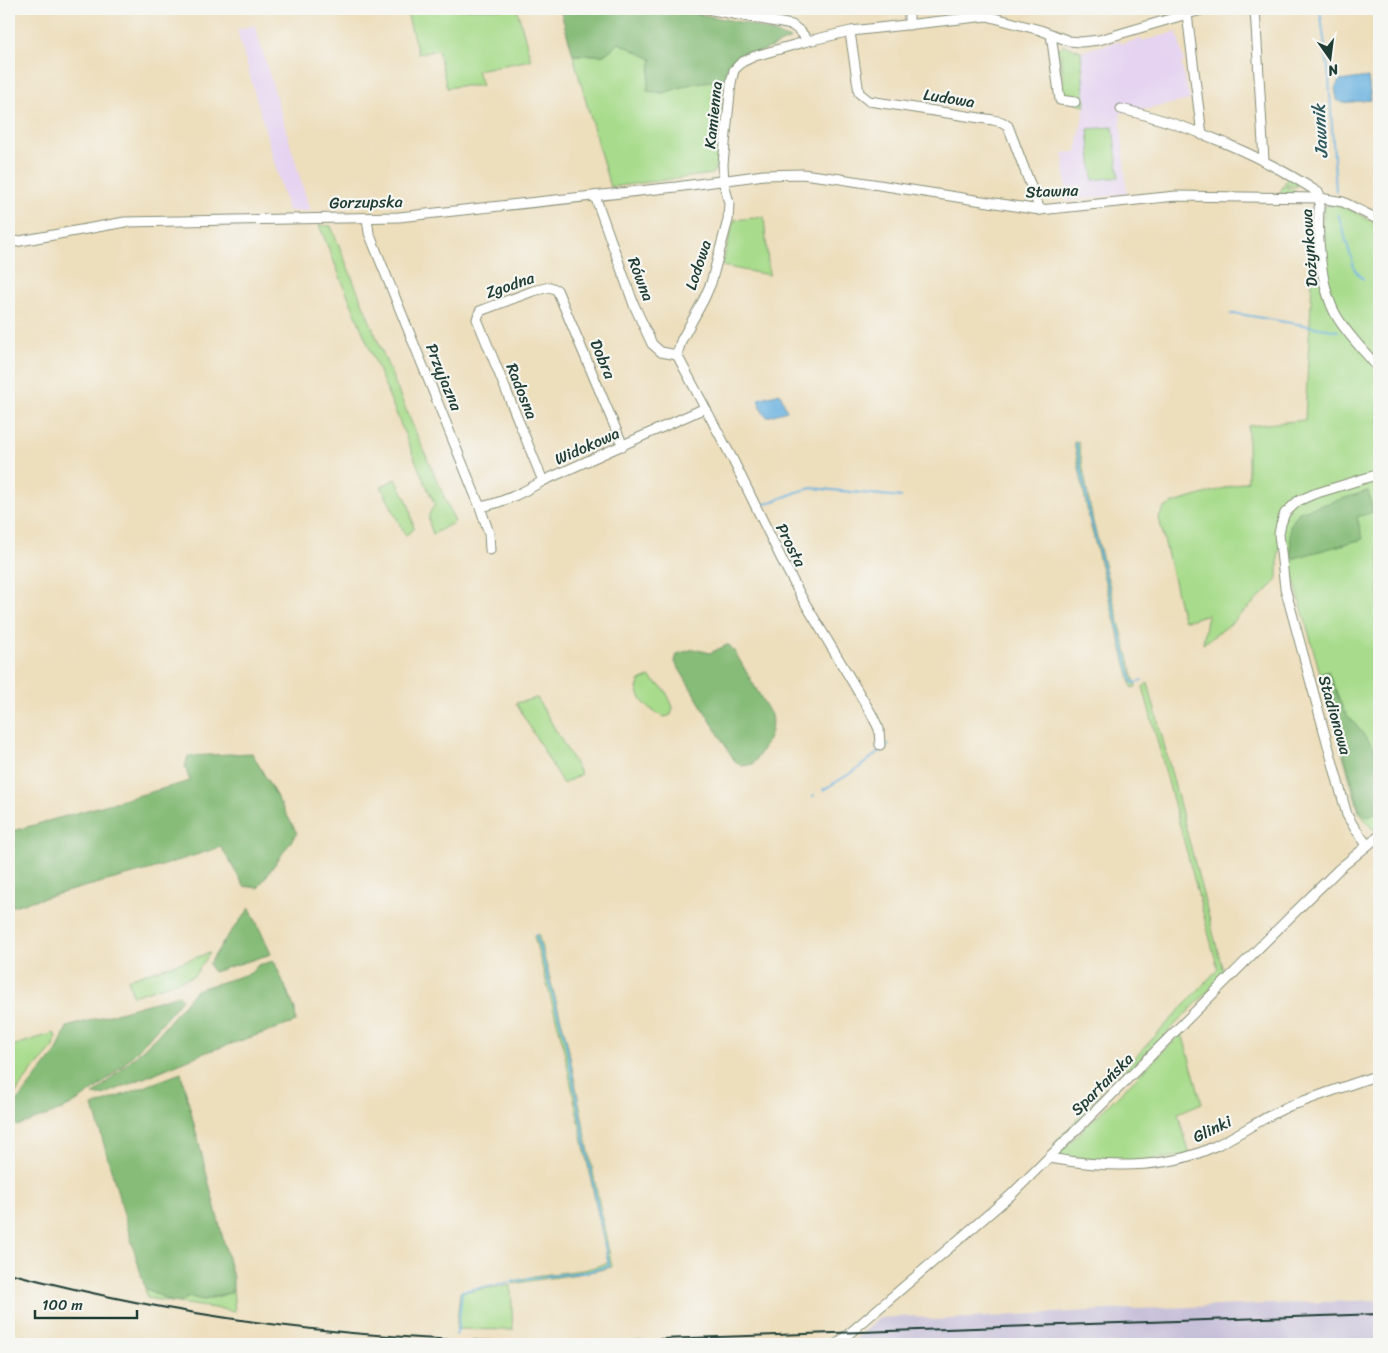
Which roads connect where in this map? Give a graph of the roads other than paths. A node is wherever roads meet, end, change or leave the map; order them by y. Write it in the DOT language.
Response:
graph roads {
  1 [pos="707,9"];
  2 [pos="909,9"];
  3 [pos="1206,9"];
  4 [pos="1255,9"];
  5 [pos="988,12"];
  6 [pos="1187,14"];
  7 [pos="909,25"];
  8 [pos="850,32"];
  9 [pos="1051,34"];
  10 [pos="808,41"];
  11 [pos="1075,102"];
  12 [pos="1121,109"];
  13 [pos="1202,135"];
  14 [pos="1264,161"];
  15 [pos="724,180"];
  16 [pos="595,196"];
  17 [pos="1320,198"];
  18 [pos="1040,210"];
  19 [pos="367,218"];
  20 [pos="1379,220"];
  21 [pos="9,243"];
  22 [pos="550,287"];
  23 [pos="480,311"];
  24 [pos="677,355"];
  25 [pos="1379,369"];
  26 [pos="705,408"];
  27 [pos="623,446"];
  28 [pos="1379,474"];
  29 [pos="544,481"];
  30 [pos="480,507"];
  31 [pos="490,550"];
  32 [pos="880,745"];
  33 [pos="1379,836"];
  34 [pos="1367,846"];
  35 [pos="1379,1075"];
  36 [pos="1049,1158"];
  37 [pos="837,1344"];
  1 -- 10 [label="street"];
  2 -- 7 [label="street"];
  3 -- 6 [label="street, Kamienna"];
  4 -- 14 [label="street"];
  5 -- 7 [label="street, Kamienna"];
  5 -- 9 [label="street, Kamienna"];
  6 -- 9 [label="street, Kamienna"];
  6 -- 13 [label="street"];
  7 -- 8 [label="street, Kamienna"];
  8 -- 10 [label="street, Kamienna"];
  8 -- 18 [label="street, Ludowa"];
  9 -- 11 [label="street"];
  10 -- 15 [label="street, Kamienna"];
  12 -- 13 [label="street"];
  13 -- 14 [label="street"];
  14 -- 17 [label="street"];
  15 -- 16 [label="street, Gorzupska"];
  15 -- 18 [label="street, Stawna"];
  15 -- 24 [label="street, Lodowa"];
  16 -- 19 [label="street, Gorzupska"];
  16 -- 24 [label="street, Równa"];
  17 -- 18 [label="street, Stawna"];
  17 -- 20 [label="street, Stawna"];
  17 -- 25 [label="street, Dożynkowa"];
  19 -- 21 [label="street, Gorzupska"];
  19 -- 30 [label="street, Przyjazna"];
  22 -- 23 [label="street, Zgodna"];
  22 -- 27 [label="street, Dobra"];
  23 -- 29 [label="street, Radosna"];
  24 -- 26 [label="street, Prosta"];
  26 -- 27 [label="street, Widokowa"];
  26 -- 32 [label="street, Prosta"];
  27 -- 29 [label="street, Widokowa"];
  28 -- 34 [label="street, Stadionowa"];
  29 -- 30 [label="street, Widokowa"];
  30 -- 31 [label="street, Przyjazna"];
  33 -- 34 [label="street, Spartańska"];
  34 -- 36 [label="street, Spartańska"];
  35 -- 36 [label="street, Glinki"];
  36 -- 37 [label="street, Spartańska"];
}
